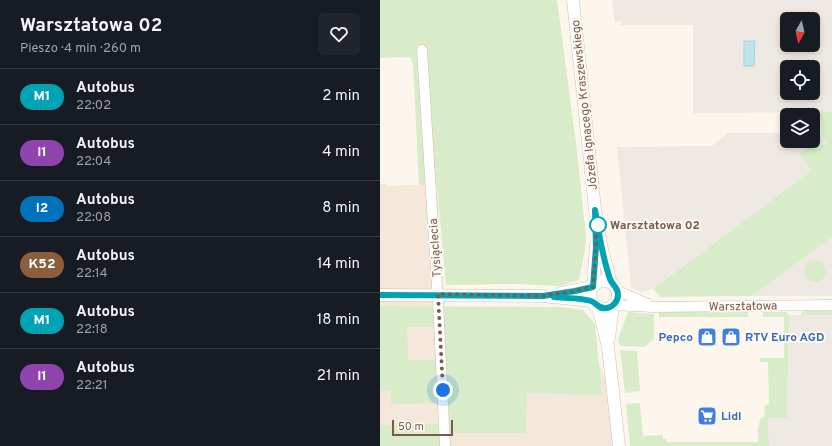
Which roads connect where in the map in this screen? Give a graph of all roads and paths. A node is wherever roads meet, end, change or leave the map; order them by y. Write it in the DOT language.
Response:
graph roads {
  1 [pos="573,0"];
  2 [pos="422,50"];
  3 [pos="595,210"];
  4 [pos="593,287"];
  5 [pos="614,287"];
  6 [pos="438,294"];
  7 [pos="380,295"];
  8 [pos="543,296"];
  9 [pos="595,304"];
  10 [pos="613,305"];
  11 [pos="832,305"];
  12 [pos="653,307"];
  13 [pos="608,347"];
  14 [pos="445,446"];
  15 [pos="619,446"];
  1 -- 3 [label="street, Józefa Ignacego Kraszewskiego"];
  2 -- 6 [label="street, Tysiąclecia"];
  3 -- 4 [label="street, Józefa Ignacego Kraszewskiego"];
  3 -- 5 [label="street, Józefa Ignacego Kraszewskiego"];
  4 -- 5 [label="street"];
  4 -- 8 [label="street"];
  4 -- 9 [label="street"];
  5 -- 10 [label="street"];
  5 -- 12 [label="street, Warsztatowa"];
  6 -- 7 [label="street"];
  6 -- 8 [label="street"];
  6 -- 14 [label="street, Tysiąclecia"];
  8 -- 9 [label="street"];
  9 -- 10 [label="street"];
  9 -- 13 [label="street"];
  10 -- 12 [label="street, Warsztatowa"];
  10 -- 13 [label="street"];
  11 -- 12 [label="street, Warsztatowa"];
  13 -- 15 [label="street"];
}
